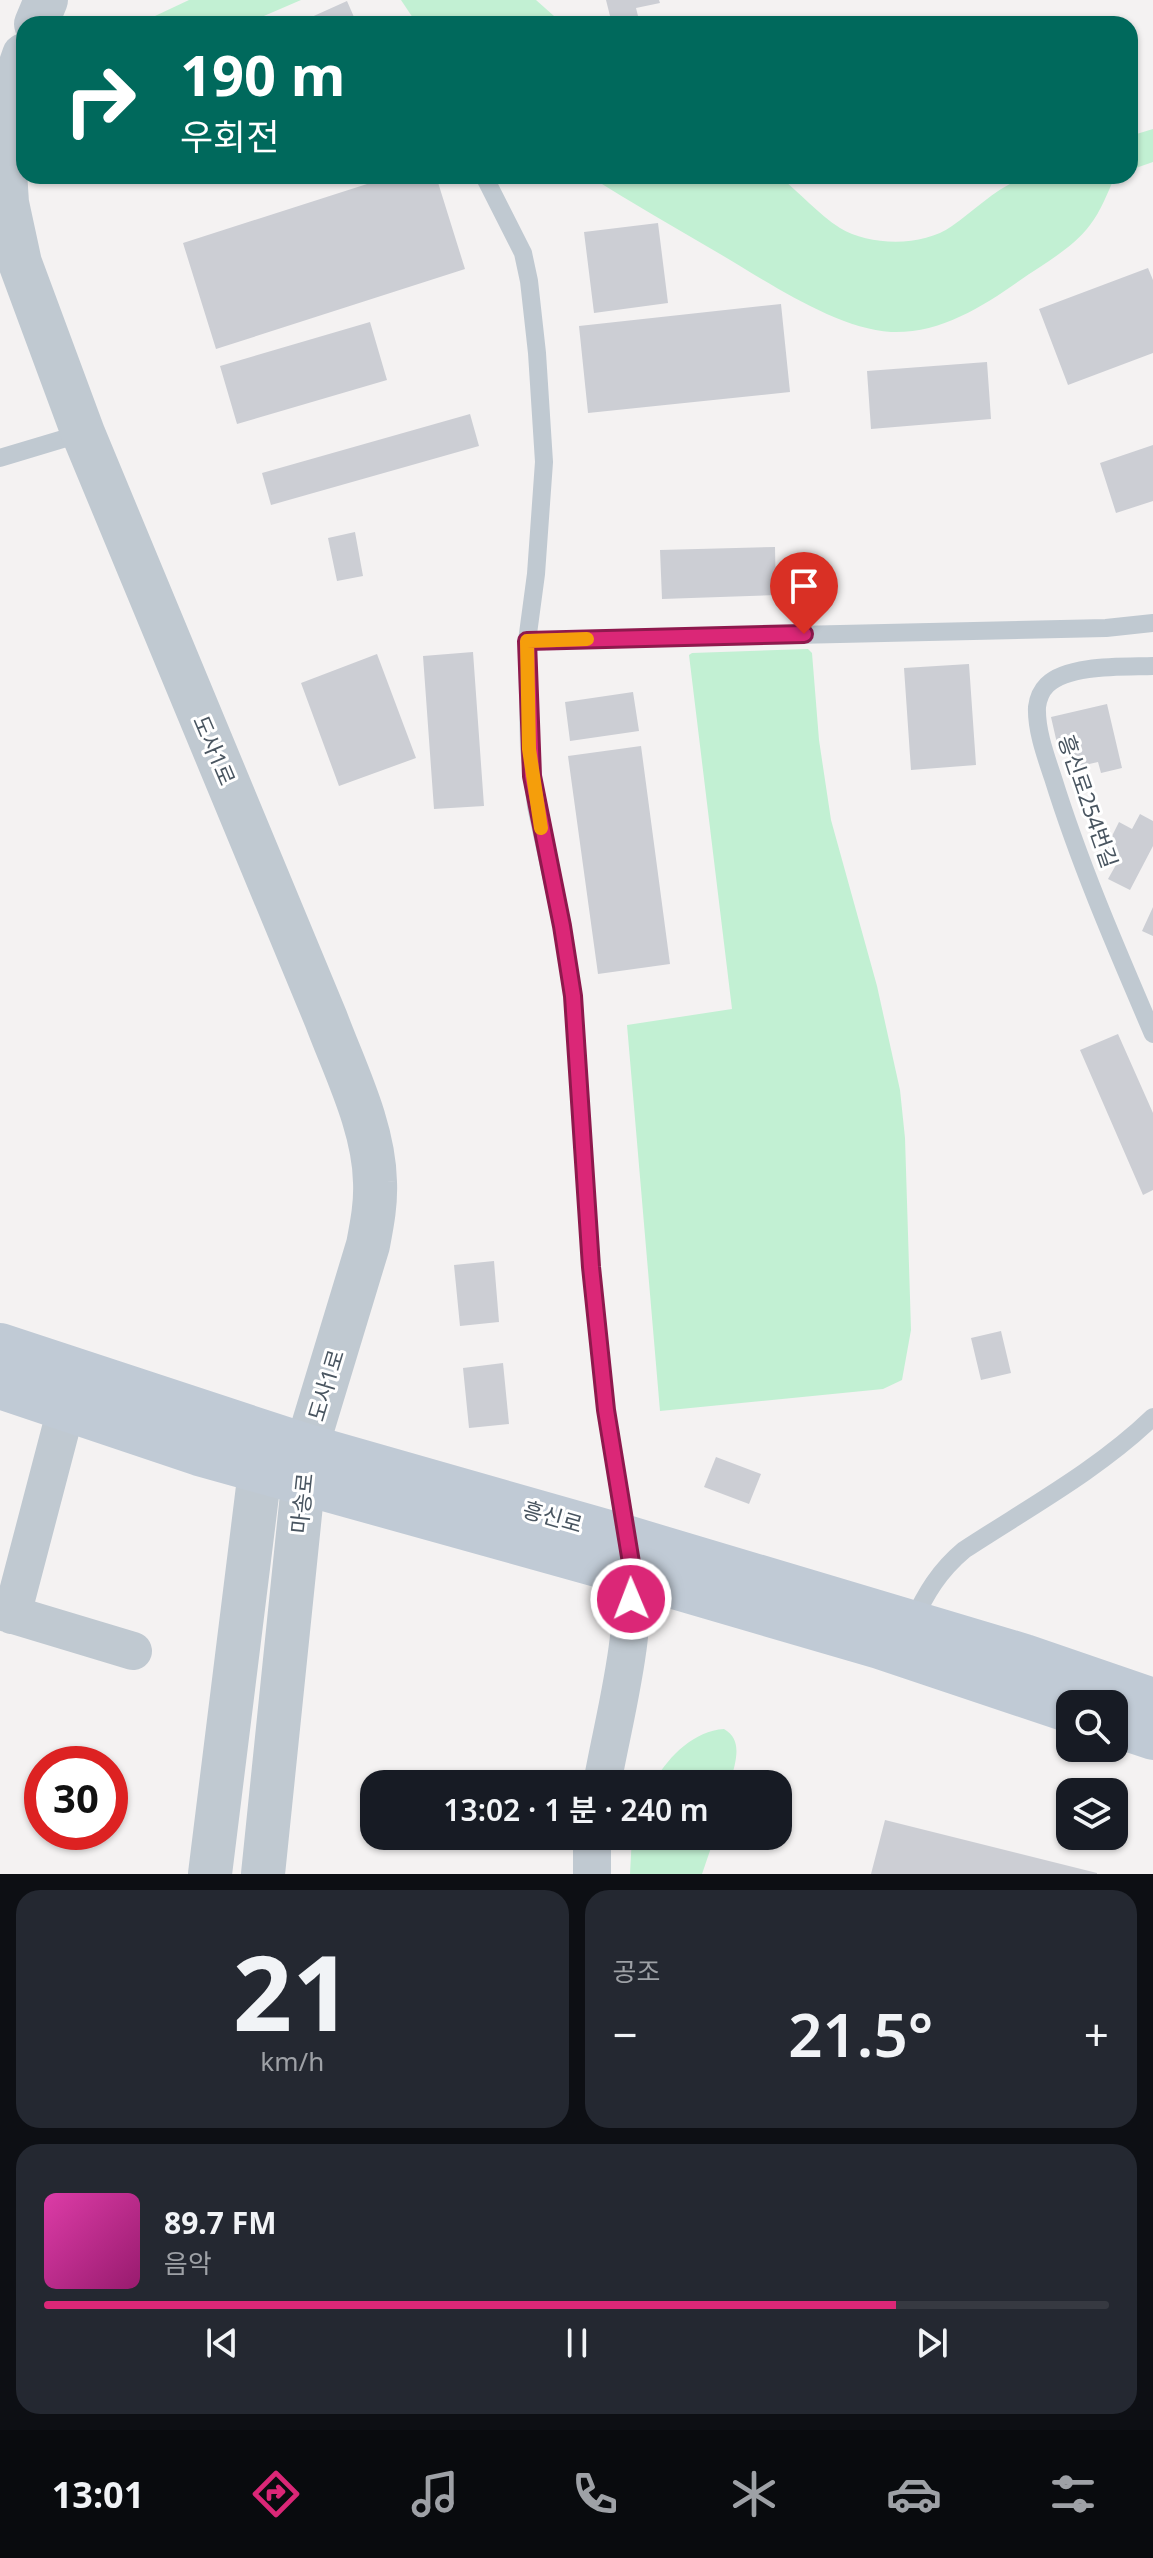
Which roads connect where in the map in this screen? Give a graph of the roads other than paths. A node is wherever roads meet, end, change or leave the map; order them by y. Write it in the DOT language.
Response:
graph roads {
  1 [pos="16,81"];
  2 [pos="488,184"];
  3 [pos="83,433"];
  4 [pos="0,458"];
  5 [pos="1153,623"];
  6 [pos="527,641"];
  7 [pos="1153,666"];
  8 [pos="1153,1034"];
  9 [pos="0,1345"];
  10 [pos="0,1387"];
  11 [pos="66,1409"];
  12 [pos="1153,1417"];
  13 [pos="305,1465"];
  14 [pos="260,1471"];
  15 [pos="630,1556"];
  16 [pos="6,1613"];
  17 [pos="912,1623"];
  18 [pos="133,1651"];
  19 [pos="1153,1700"];
  20 [pos="1056,1706"];
  21 [pos="1128,1730"];
  22 [pos="1153,1738"];
  23 [pos="605,1770"];
  24 [pos="592,1850"];
  25 [pos="210,1874"];
  26 [pos="263,1874"];
  27 [pos="592,1874"];
  1 -- 3 [label="street, 도사1로"];
  2 -- 6 [label="lane"];
  3 -- 4 [label="lane"];
  3 -- 13 [label="street, 도사1로"];
  5 -- 6 [label="lane"];
  6 -- 15 [label="lane"];
  7 -- 8 [label="lane, 흥신로254번길"];
  9 -- 13 [label="main road, 흥신로"];
  10 -- 11 [label="main road"];
  11 -- 14 [label="main road"];
  11 -- 16 [label="street"];
  12 -- 17 [label="lane"];
  13 -- 14 [label="street, 마송로"];
  13 -- 15 [label="main road, 흥신로"];
  13 -- 26 [label="street, 마송로"];
  14 -- 25 [label="street, 마송로"];
  15 -- 17 [label="main road, 흥신로"];
  15 -- 20 [label="main road, 흥신로"];
  15 -- 23 [label="street"];
  16 -- 18 [label="street"];
  17 -- 19 [label="main road, 흥신로"];
  21 -- 22 [label="main road"];
  24 -- 27 [label="street"];
}
